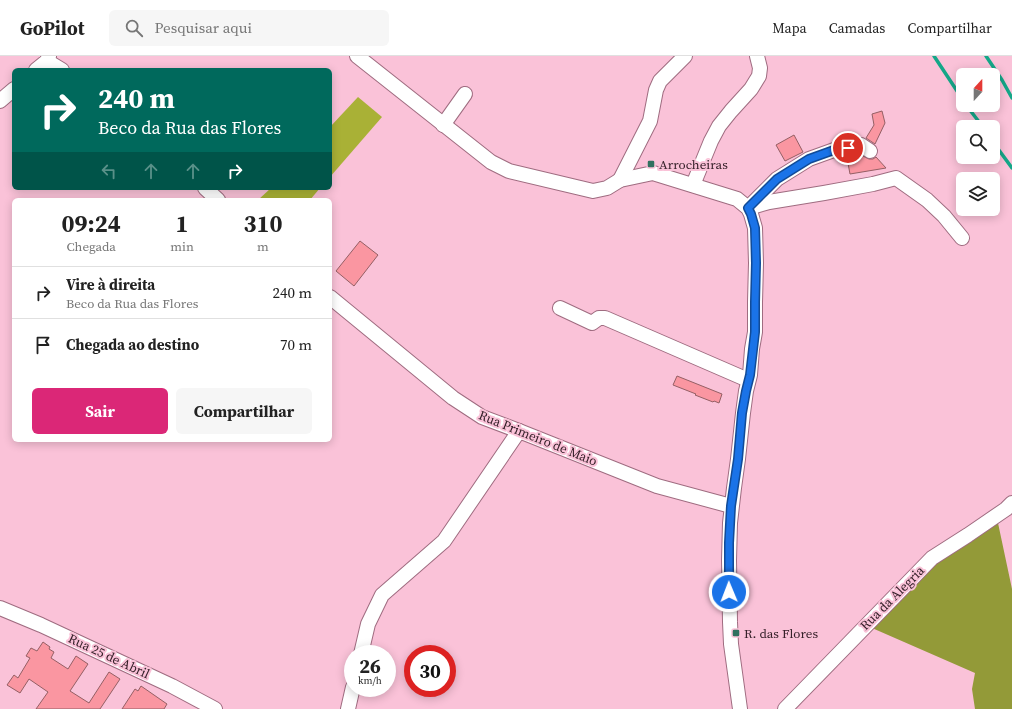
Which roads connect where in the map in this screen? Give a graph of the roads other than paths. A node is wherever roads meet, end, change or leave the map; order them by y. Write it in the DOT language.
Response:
graph roads {
  1 [pos="357,56"];
  2 [pos="685,56"];
  3 [pos="757,56"];
  4 [pos="48,58"];
  5 [pos="373,61"];
  6 [pos="38,68"];
  7 [pos="60,68"];
  8 [pos="12,91"];
  9 [pos="465,94"];
  10 [pos="0,101"];
  11 [pos="443,125"];
  12 [pos="870,151"];
  13 [pos="620,180"];
  14 [pos="692,185"];
  15 [pos="206,190"];
  16 [pos="216,198"];
  17 [pos="748,208"];
  18 [pos="962,238"];
  19 [pos="332,299"];
  20 [pos="560,308"];
  21 [pos="748,380"];
  22 [pos="519,431"];
  23 [pos="1012,503"];
  24 [pos="731,506"];
  25 [pos="0,608"];
  26 [pos="363,645"];
  27 [pos="351,697"];
  28 [pos="215,709"];
  29 [pos="348,709"];
  30 [pos="740,709"];
  31 [pos="785,709"];
  1 -- 5 [label="street"];
  2 -- 13 [label="street"];
  3 -- 14 [label="street"];
  4 -- 6 [label="street"];
  4 -- 7 [label="street"];
  5 -- 11 [label="street"];
  8 -- 10 [label="street"];
  9 -- 11 [label="street"];
  11 -- 13 [label="street"];
  12 -- 17 [label="street"];
  13 -- 14 [label="street"];
  14 -- 17 [label="street"];
  15 -- 16 [label="street"];
  17 -- 18 [label="street"];
  17 -- 21 [label="street"];
  19 -- 22 [label="street, Rua Primeiro de Maio"];
  20 -- 21 [label="street"];
  21 -- 24 [label="street"];
  22 -- 24 [label="street, Rua Primeiro de Maio"];
  22 -- 26 [label="street"];
  23 -- 31 [label="street, Rua da Alegria"];
  24 -- 30 [label="street"];
  25 -- 28 [label="street, Rua 25 de Abril"];
  27 -- 29 [label="street"];
}
